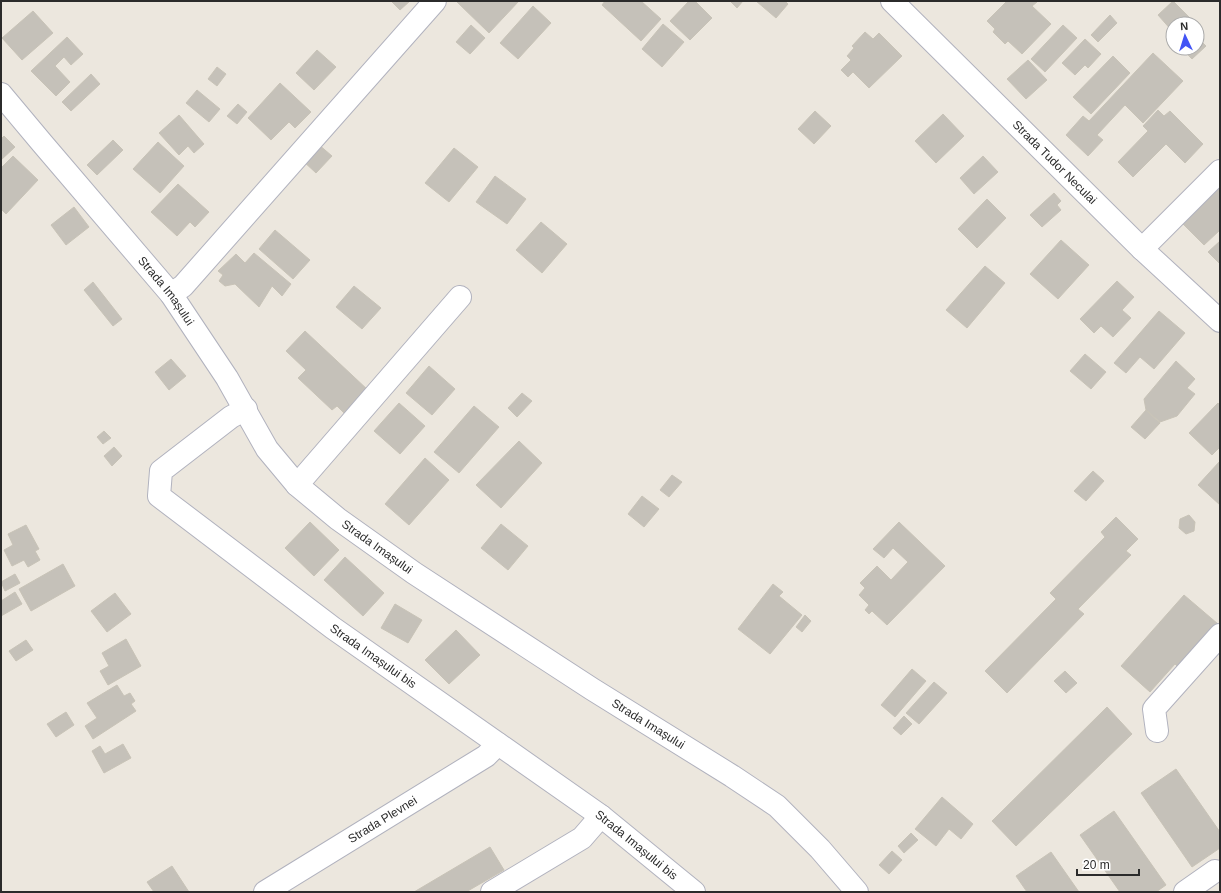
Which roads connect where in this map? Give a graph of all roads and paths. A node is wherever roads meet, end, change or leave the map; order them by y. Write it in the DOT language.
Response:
graph roads {
  1 [pos="435,1"];
  2 [pos="892,1"];
  3 [pos="1,94"];
  4 [pos="1220,172"];
  5 [pos="1142,249"];
  6 [pos="171,294"];
  7 [pos="460,297"];
  8 [pos="1220,321"];
  9 [pos="246,409"];
  10 [pos="297,485"];
  11 [pos="1220,635"];
  12 [pos="1157,731"];
  13 [pos="498,744"];
  14 [pos="601,816"];
  15 [pos="1215,871"];
  16 [pos="265,892"];
  17 [pos="492,892"];
  18 [pos="694,892"];
  19 [pos="857,892"];
  20 [pos="1185,892"];
  1 -- 6 [label="street"];
  2 -- 5 [label="street, Strada Tudor Neculai"];
  3 -- 6 [label="street, Strada Imașului"];
  4 -- 5 [label="street"];
  5 -- 8 [label="street, Strada Tudor Neculai"];
  6 -- 9 [label="street, Strada Imașului"];
  7 -- 10 [label="street"];
  9 -- 10 [label="street, Strada Imașului"];
  9 -- 13 [label="street, Strada Imașului bis"];
  10 -- 19 [label="street, Strada Imașului"];
  11 -- 12 [label="street"];
  13 -- 14 [label="street, Strada Imașului bis"];
  13 -- 16 [label="street, Strada Plevnei"];
  14 -- 17 [label="street"];
  14 -- 18 [label="street, Strada Imașului bis"];
  15 -- 20 [label="street"];
}
